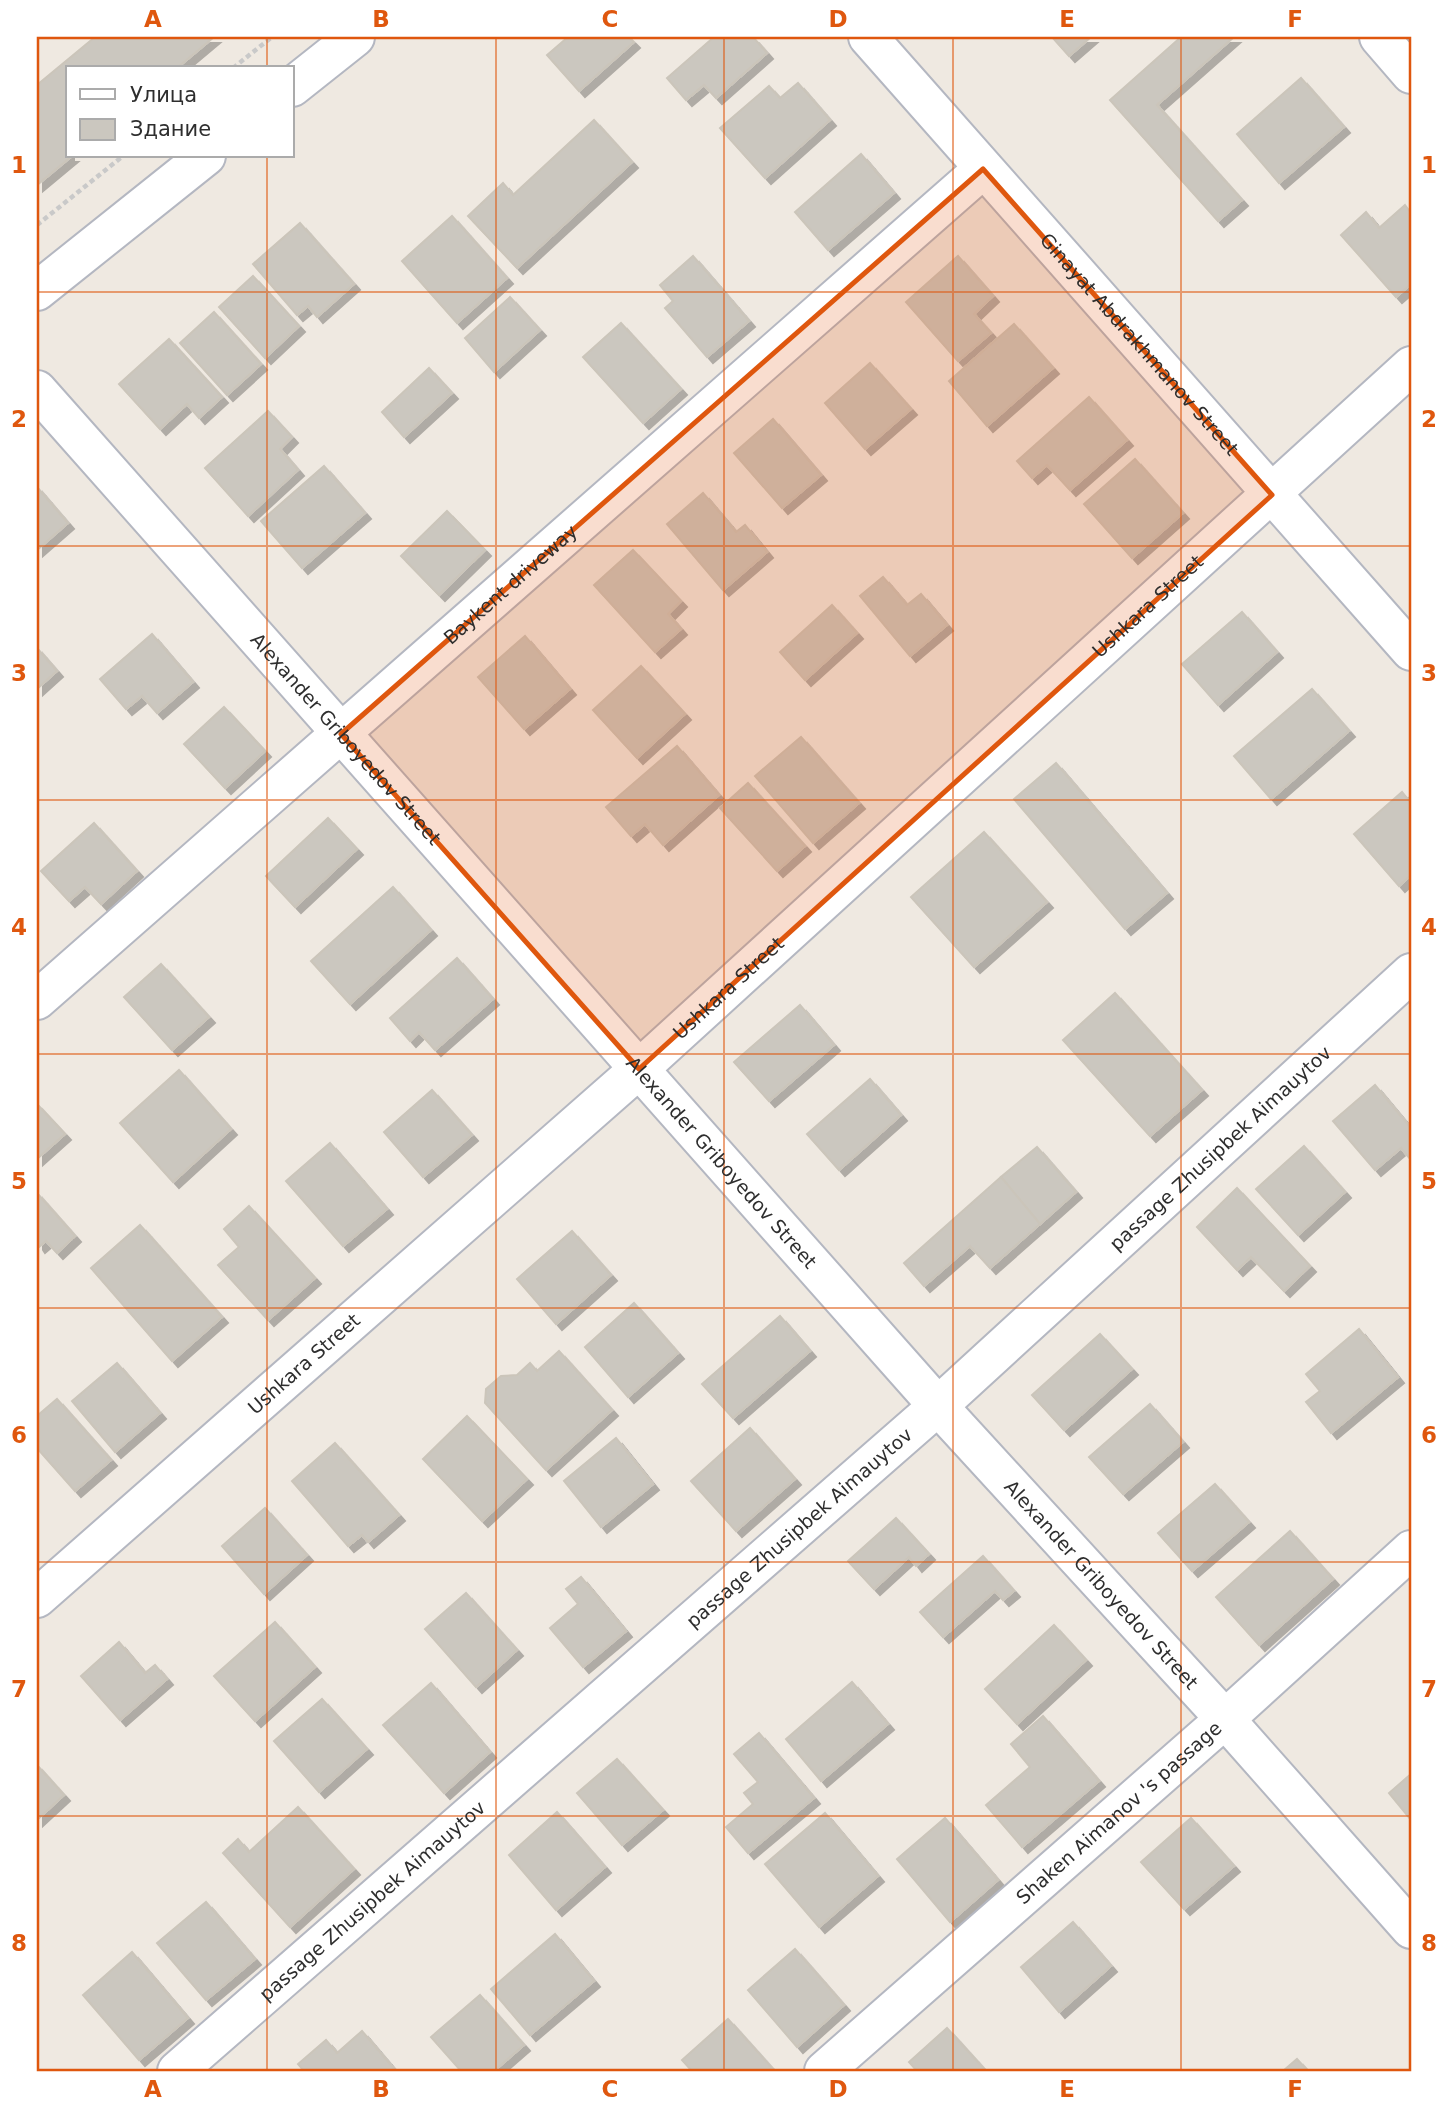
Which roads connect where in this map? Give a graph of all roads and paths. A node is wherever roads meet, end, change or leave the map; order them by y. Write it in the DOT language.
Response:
graph roads {
  1 [pos="272,37"];
  2 [pos="355,37"];
  3 [pos="868,37"];
  4 [pos="1379,37"];
  5 [pos="236,66"];
  6 [pos="1411,74"];
  7 [pos="294,85"];
  8 [pos="121,158"];
  9 [pos="203,158"];
  10 [pos="983,169"];
  11 [pos="37,225"];
  12 [pos="37,290"];
  13 [pos="1411,366"];
  14 [pos="37,390"];
  15 [pos="1272,495"];
  16 [pos="1411,651"];
  17 [pos="341,734"];
  18 [pos="1411,973"];
  19 [pos="37,1000"];
  20 [pos="639,1069"];
  21 [pos="938,1406"];
  22 [pos="1411,1550"];
  23 [pos="37,1598"];
  24 [pos="1225,1719"];
  25 [pos="1411,1929"];
  26 [pos="177,2071"];
  27 [pos="824,2071"];
  1 -- 5 [label="path"];
  2 -- 7 [label="street"];
  3 -- 10 [label="street, Ginayat Abdrakhmanov Street"];
  4 -- 6 [label="street"];
  8 -- 11 [label="path"];
  9 -- 12 [label="street"];
  10 -- 15 [label="street, Ginayat Abdrakhmanov Street"];
  10 -- 17 [label="street, Baykent driveway"];
  13 -- 15 [label="street, Ushkara Street"];
  14 -- 17 [label="street, Alexander Griboyedov Street"];
  15 -- 16 [label="street, Ginayat Abdrakhmanov Street"];
  15 -- 20 [label="street, Ushkara Street"];
  17 -- 19 [label="street, Baykent driveway"];
  17 -- 20 [label="street, Alexander Griboyedov Street"];
  18 -- 21 [label="street, passage Zhusipbek Aimauytov"];
  20 -- 21 [label="street, Alexander Griboyedov Street"];
  20 -- 23 [label="street, Ushkara Street"];
  21 -- 24 [label="street, Alexander Griboyedov Street"];
  21 -- 26 [label="street, passage Zhusipbek Aimauytov"];
  22 -- 24 [label="street, Shaken Aimanov 's passage"];
  24 -- 25 [label="street, Alexander Griboyedov Street"];
  24 -- 27 [label="street, Shaken Aimanov 's passage"];
}
